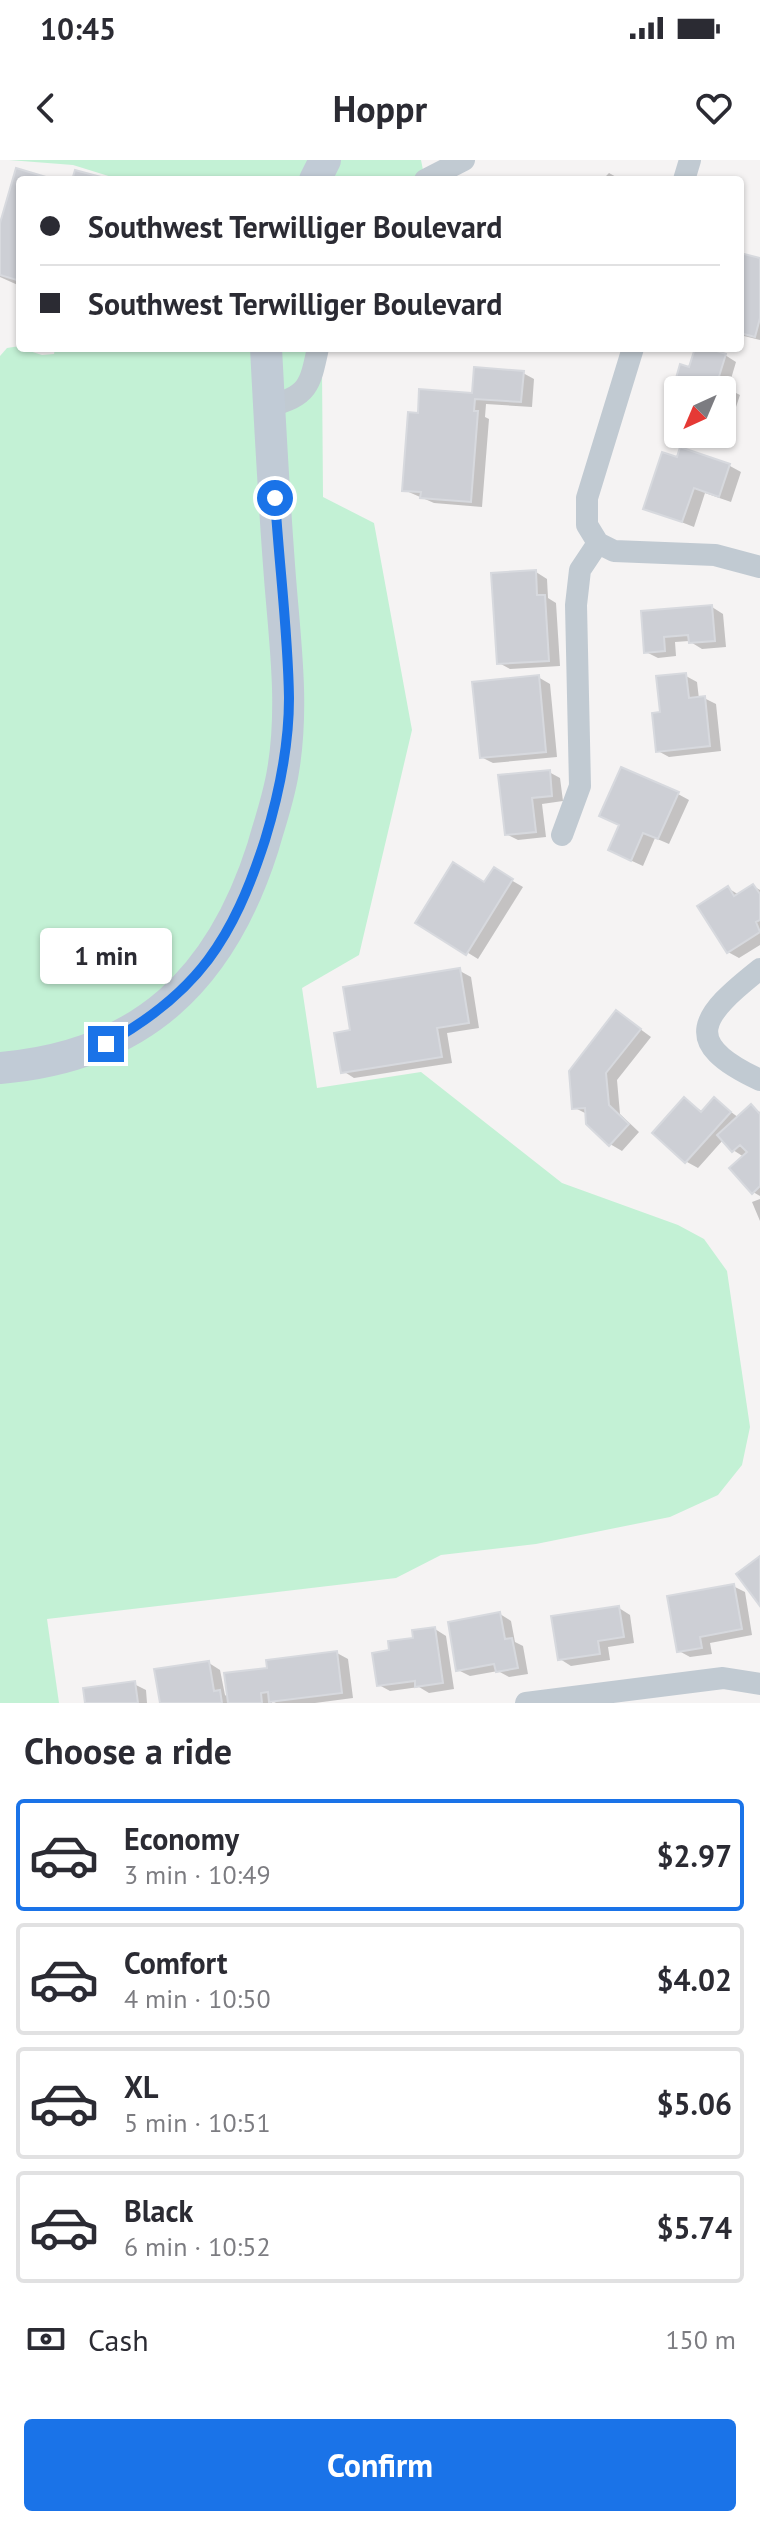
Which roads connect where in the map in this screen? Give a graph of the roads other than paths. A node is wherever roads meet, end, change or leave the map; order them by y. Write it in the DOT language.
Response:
graph roads {
  1 [pos="464,160"];
  2 [pos="433,176"];
  3 [pos="266,352"];
  4 [pos="317,352"];
  5 [pos="632,352"];
  6 [pos="269,406"];
  7 [pos="598,543"];
  8 [pos="760,567"];
  9 [pos="562,835"];
  10 [pos="760,969"];
  11 [pos="0,1068"];
  12 [pos="760,1080"];
  13 [pos="760,1684"];
  14 [pos="526,1703"];
  1 -- 2 [label="street"];
  3 -- 6 [label="main road"];
  4 -- 6 [label="street"];
  5 -- 7 [label="street"];
  6 -- 11 [label="main road"];
  7 -- 8 [label="street"];
  7 -- 9 [label="street"];
  10 -- 12 [label="street"];
  13 -- 14 [label="street"];
}
